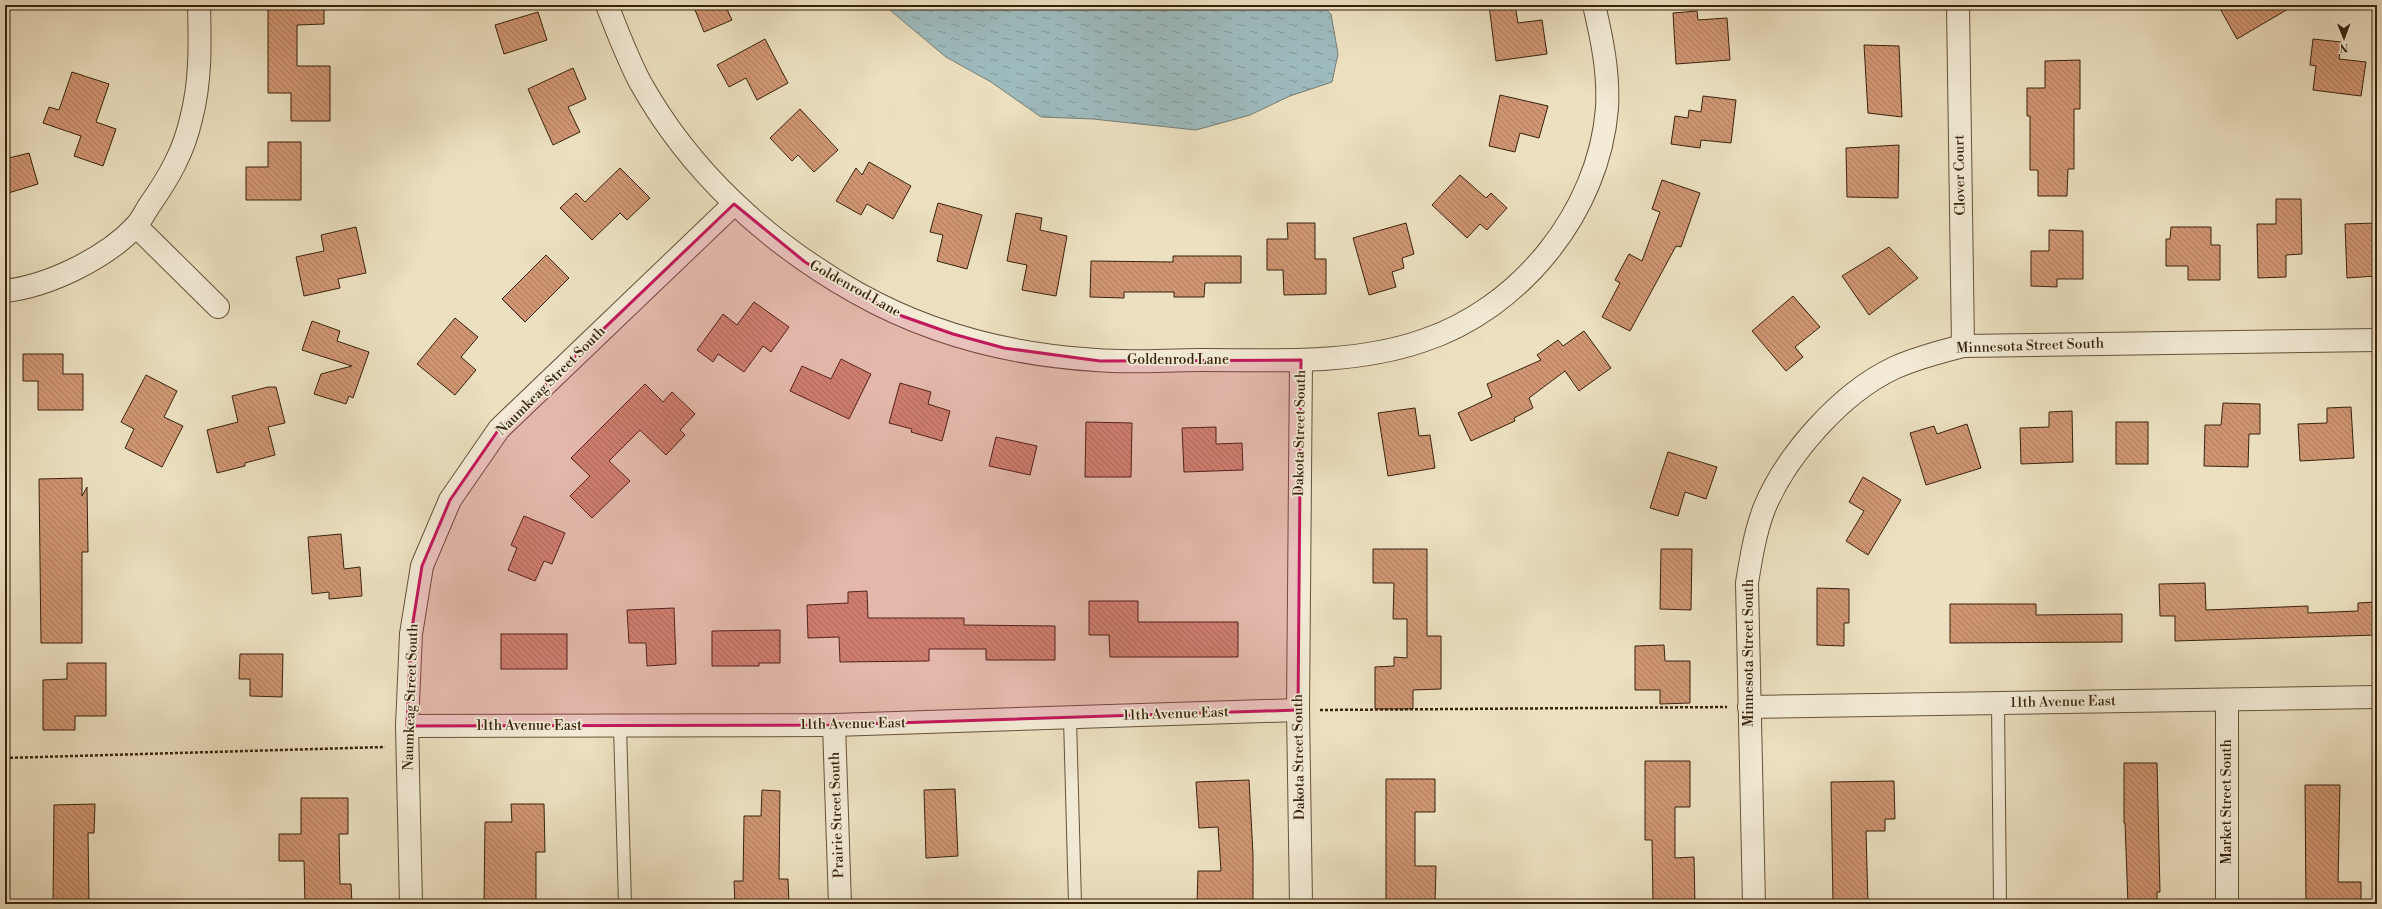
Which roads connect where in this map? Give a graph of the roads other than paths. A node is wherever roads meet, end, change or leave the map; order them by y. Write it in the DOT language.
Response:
graph roads {
  1 [pos="199,5"];
  2 [pos="607,5"];
  3 [pos="1594,5"];
  4 [pos="1958,5"];
  5 [pos="734,204"];
  6 [pos="136,226"];
  7 [pos="5,291"];
  8 [pos="218,307"];
  9 [pos="2377,340"];
  10 [pos="1963,346"];
  11 [pos="1301,360"];
  12 [pos="2377,698"];
  13 [pos="2227,700"];
  14 [pos="1998,703"];
  15 [pos="1749,707"];
  16 [pos="1298,710"];
  17 [pos="1070,718"];
  18 [pos="620,726"];
  19 [pos="834,726"];
  20 [pos="408,736"];
  21 [pos="411,904"];
  22 [pos="625,904"];
  23 [pos="840,904"];
  24 [pos="1075,904"];
  25 [pos="1301,904"];
  26 [pos="1754,904"];
  27 [pos="2000,904"];
  28 [pos="2227,904"];
  1 -- 6 [label="street"];
  2 -- 5 [label="street, Goldenrod Lane"];
  3 -- 11 [label="street, Dakota Street South"];
  4 -- 10 [label="street, Clover Court"];
  5 -- 11 [label="street, Goldenrod Lane"];
  5 -- 20 [label="street, Naumkeag Street South"];
  6 -- 7 [label="street"];
  6 -- 8 [label="street"];
  9 -- 10 [label="street, Minnesota Street South"];
  10 -- 15 [label="street, Minnesota Street South"];
  11 -- 16 [label="street, Dakota Street South"];
  12 -- 13 [label="street, 11th Avenue East"];
  13 -- 14 [label="street, 11th Avenue East"];
  13 -- 28 [label="street, Market Street South"];
  14 -- 15 [label="street, 11th Avenue East"];
  14 -- 27 [label="lane"];
  15 -- 26 [label="street, Minnesota Street South"];
  16 -- 17 [label="street, 11th Avenue East"];
  16 -- 25 [label="street, Dakota Street South"];
  17 -- 19 [label="street, 11th Avenue East"];
  17 -- 24 [label="lane"];
  18 -- 19 [label="street, 11th Avenue East"];
  18 -- 20 [label="street, 11th Avenue East"];
  18 -- 22 [label="lane"];
  19 -- 23 [label="street, Prairie Street South"];
  20 -- 21 [label="street, Naumkeag Street South"];
}
